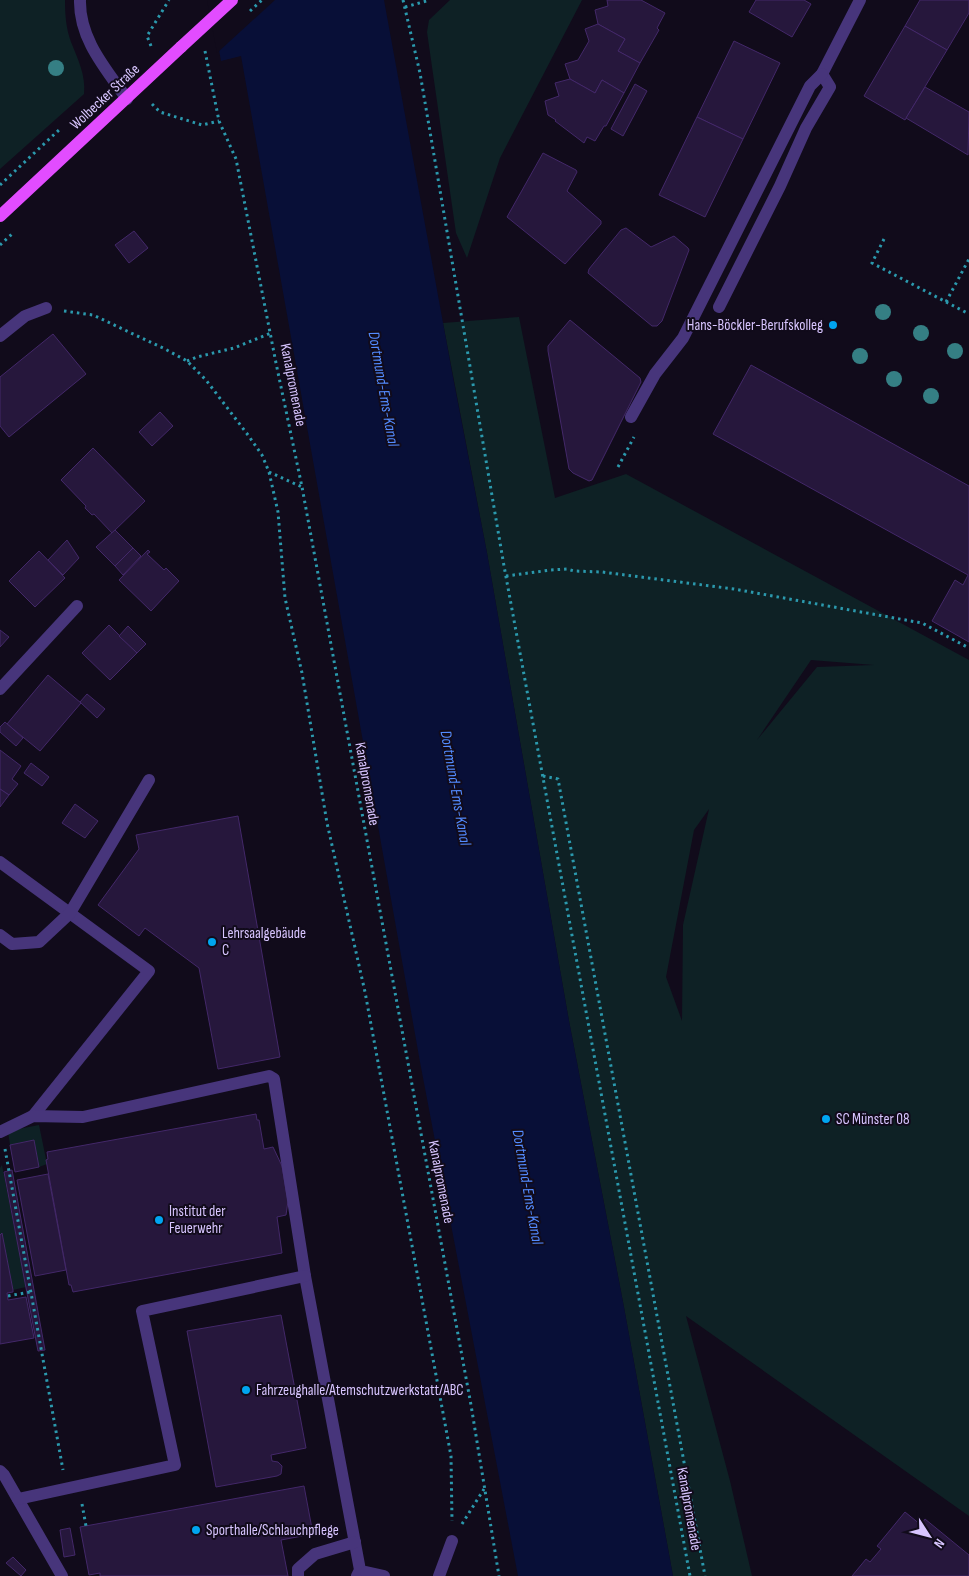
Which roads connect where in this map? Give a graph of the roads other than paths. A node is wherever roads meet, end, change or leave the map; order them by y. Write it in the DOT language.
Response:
graph roads {
  1 [pos="80,0"];
  2 [pos="232,0"];
  3 [pos="860,0"];
  4 [pos="822,74"];
  5 [pos="127,99"];
  6 [pos="0,216"];
  7 [pos="719,307"];
  8 [pos="46,308"];
  9 [pos="0,336"];
  10 [pos="631,417"];
  11 [pos="76,606"];
  12 [pos="0,689"];
  13 [pos="149,780"];
  14 [pos="0,862"];
  15 [pos="70,913"];
  16 [pos="0,935"];
  17 [pos="33,1116"];
  18 [pos="1,1131"];
  19 [pos="305,1276"];
  20 [pos="0,1471"];
  21 [pos="18,1499"];
  22 [pos="452,1541"];
  23 [pos="355,1542"];
  24 [pos="363,1573"];
  25 [pos="62,1576"];
  26 [pos="298,1576"];
  27 [pos="384,1576"];
  28 [pos="439,1576"];
  1 -- 5 [label="street"];
  2 -- 5 [label="main road, Wolbecker Straße, bridge"];
  3 -- 4 [label="street"];
  4 -- 7 [label="street"];
  4 -- 10 [label="street"];
  5 -- 6 [label="main road, Wolbecker Straße"];
  8 -- 9 [label="street"];
  11 -- 12 [label="street"];
  13 -- 15 [label="street"];
  14 -- 15 [label="street"];
  15 -- 16 [label="street"];
  15 -- 17 [label="street"];
  17 -- 18 [label="street"];
  17 -- 19 [label="street"];
  19 -- 21 [label="street"];
  19 -- 23 [label="street"];
  20 -- 21 [label="street"];
  21 -- 25 [label="street"];
  22 -- 28 [label="street"];
  23 -- 24 [label="street"];
  23 -- 26 [label="street"];
  24 -- 27 [label="street"];
}
